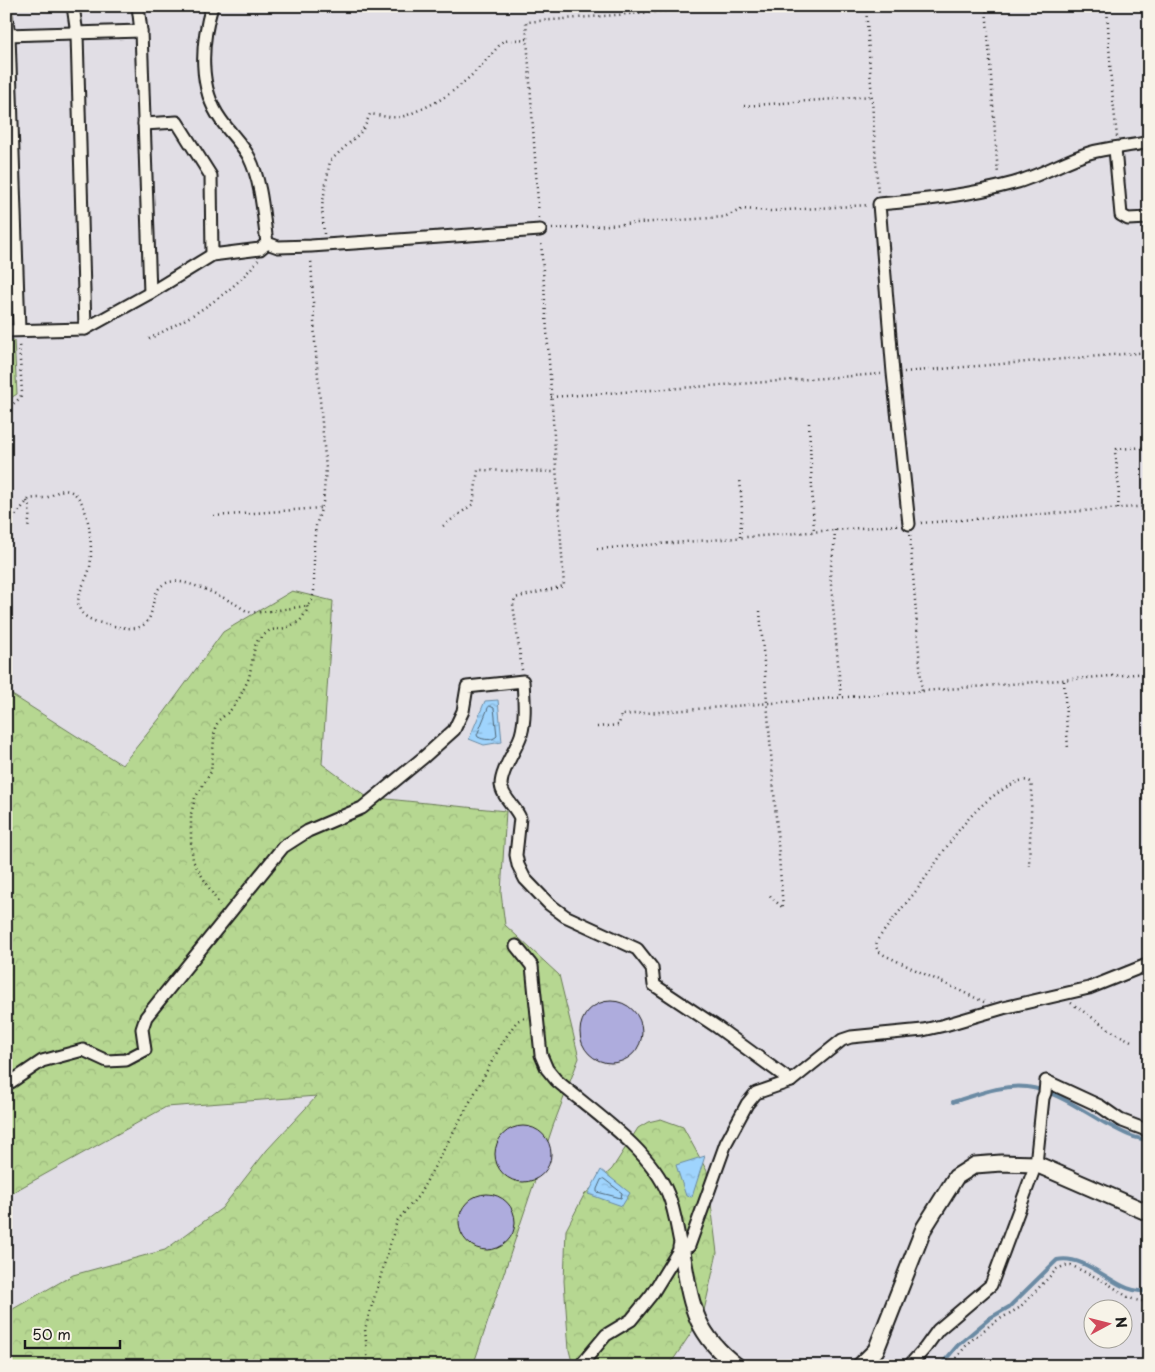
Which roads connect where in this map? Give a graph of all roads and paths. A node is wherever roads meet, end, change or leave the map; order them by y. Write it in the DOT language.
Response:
graph roads {
  1 [pos="73,6"];
  2 [pos="138,6"];
  3 [pos="212,6"];
  4 [pos="731,6"];
  5 [pos="866,6"];
  6 [pos="986,6"];
  7 [pos="1107,6"];
  8 [pos="6,15"];
  9 [pos="142,31"];
  10 [pos="77,34"];
  11 [pos="8,35"];
  12 [pos="527,40"];
  13 [pos="873,96"];
  14 [pos="744,106"];
  15 [pos="144,124"];
  16 [pos="1149,142"];
  17 [pos="1116,148"];
  18 [pos="999,186"];
  19 [pos="879,204"];
  20 [pos="1149,218"];
  21 [pos="540,230"];
  22 [pos="325,245"];
  23 [pos="263,246"];
  24 [pos="311,246"];
  25 [pos="212,255"];
  26 [pos="150,293"];
  27 [pos="85,328"];
  28 [pos="18,330"];
  29 [pos="6,331"];
  30 [pos="149,339"];
  31 [pos="20,343"];
  32 [pos="1149,352"];
  33 [pos="893,373"];
  34 [pos="551,397"];
  35 [pos="6,410"];
  36 [pos="809,423"];
  37 [pos="1149,447"];
  38 [pos="556,472"];
  39 [pos="740,478"];
  40 [pos="27,501"];
  41 [pos="1149,506"];
  42 [pos="321,508"];
  43 [pos="1118,509"];
  44 [pos="214,516"];
  45 [pos="910,524"];
  46 [pos="443,526"];
  47 [pos="6,527"];
  48 [pos="28,529"];
  49 [pos="835,530"];
  50 [pos="814,531"];
  51 [pos="740,537"];
  52 [pos="597,549"];
  53 [pos="307,606"];
  54 [pos="760,611"];
  55 [pos="1149,673"];
  56 [pos="523,681"];
  57 [pos="1064,681"];
  58 [pos="922,692"];
  59 [pos="841,698"];
  60 [pos="766,703"];
  61 [pos="597,727"];
  62 [pos="1068,750"];
  63 [pos="1029,866"];
  64 [pos="769,894"];
  65 [pos="227,918"];
  66 [pos="516,946"];
  67 [pos="1149,964"];
  68 [pos="1063,994"];
  69 [pos="994,1011"];
  70 [pos="536,1017"];
  71 [pos="1131,1042"];
  72 [pos="791,1081"];
  73 [pos="11,1082"];
  74 [pos="1149,1131"];
  75 [pos="1036,1164"];
  76 [pos="1149,1213"];
  77 [pos="681,1247"];
  78 [pos="1149,1301"];
  79 [pos="288,1360"];
  80 [pos="296,1366"];
  81 [pos="368,1366"];
  82 [pos="580,1366"];
  83 [pos="737,1366"];
  84 [pos="860,1366"];
  85 [pos="909,1366"];
  86 [pos="950,1366"];
  1 -- 10 [label="street"];
  2 -- 9 [label="street"];
  3 -- 23 [label="street"];
  4 -- 12 [label="path"];
  5 -- 13 [label="path"];
  6 -- 18 [label="path"];
  7 -- 17 [label="path"];
  8 -- 11 [label="street"];
  9 -- 10 [label="street"];
  9 -- 15 [label="street"];
  10 -- 11 [label="street"];
  10 -- 27 [label="street"];
  11 -- 28 [label="street"];
  12 -- 21 [label="path"];
  12 -- 22 [label="path"];
  13 -- 14 [label="path"];
  13 -- 19 [label="path"];
  15 -- 25 [label="street"];
  15 -- 26 [label="street"];
  16 -- 17 [label="street"];
  17 -- 18 [label="street"];
  17 -- 20 [label="street"];
  18 -- 19 [label="street"];
  19 -- 21 [label="path"];
  19 -- 33 [label="street"];
  21 -- 22 [label="street"];
  21 -- 34 [label="path"];
  22 -- 24 [label="street"];
  23 -- 24 [label="street"];
  23 -- 25 [label="street"];
  23 -- 30 [label="path"];
  24 -- 42 [label="path"];
  25 -- 26 [label="street"];
  26 -- 27 [label="street"];
  27 -- 28 [label="street"];
  28 -- 29 [label="street"];
  31 -- 35 [label="path"];
  32 -- 33 [label="path"];
  33 -- 34 [label="path"];
  33 -- 45 [label="street"];
  34 -- 38 [label="path"];
  36 -- 50 [label="path"];
  37 -- 43 [label="path"];
  38 -- 46 [label="path"];
  38 -- 56 [label="path"];
  39 -- 51 [label="path"];
  40 -- 47 [label="path"];
  40 -- 48 [label="path"];
  40 -- 53 [label="path"];
  41 -- 43 [label="path"];
  42 -- 44 [label="path"];
  42 -- 53 [label="path"];
  43 -- 45 [label="path"];
  45 -- 49 [label="path"];
  45 -- 58 [label="path"];
  49 -- 50 [label="path"];
  49 -- 59 [label="path"];
  50 -- 51 [label="path"];
  51 -- 52 [label="path"];
  53 -- 65 [label="path"];
  54 -- 60 [label="path"];
  55 -- 57 [label="path"];
  56 -- 65 [label="street"];
  56 -- 72 [label="street"];
  57 -- 58 [label="path"];
  57 -- 62 [label="path"];
  58 -- 59 [label="path"];
  59 -- 60 [label="path"];
  60 -- 61 [label="path"];
  60 -- 64 [label="path"];
  63 -- 69 [label="path"];
  65 -- 73 [label="street"];
  66 -- 70 [label="street"];
  67 -- 68 [label="street"];
  68 -- 69 [label="street"];
  68 -- 71 [label="path"];
  69 -- 72 [label="street"];
  70 -- 77 [label="street"];
  70 -- 81 [label="path"];
  72 -- 77 [label="street"];
  74 -- 75 [label="street"];
  75 -- 76 [label="street"];
  75 -- 84 [label="street"];
  75 -- 85 [label="street"];
  77 -- 82 [label="street"];
  77 -- 83 [label="street"];
  78 -- 86 [label="path"];
  79 -- 80 [label="path"];
}
